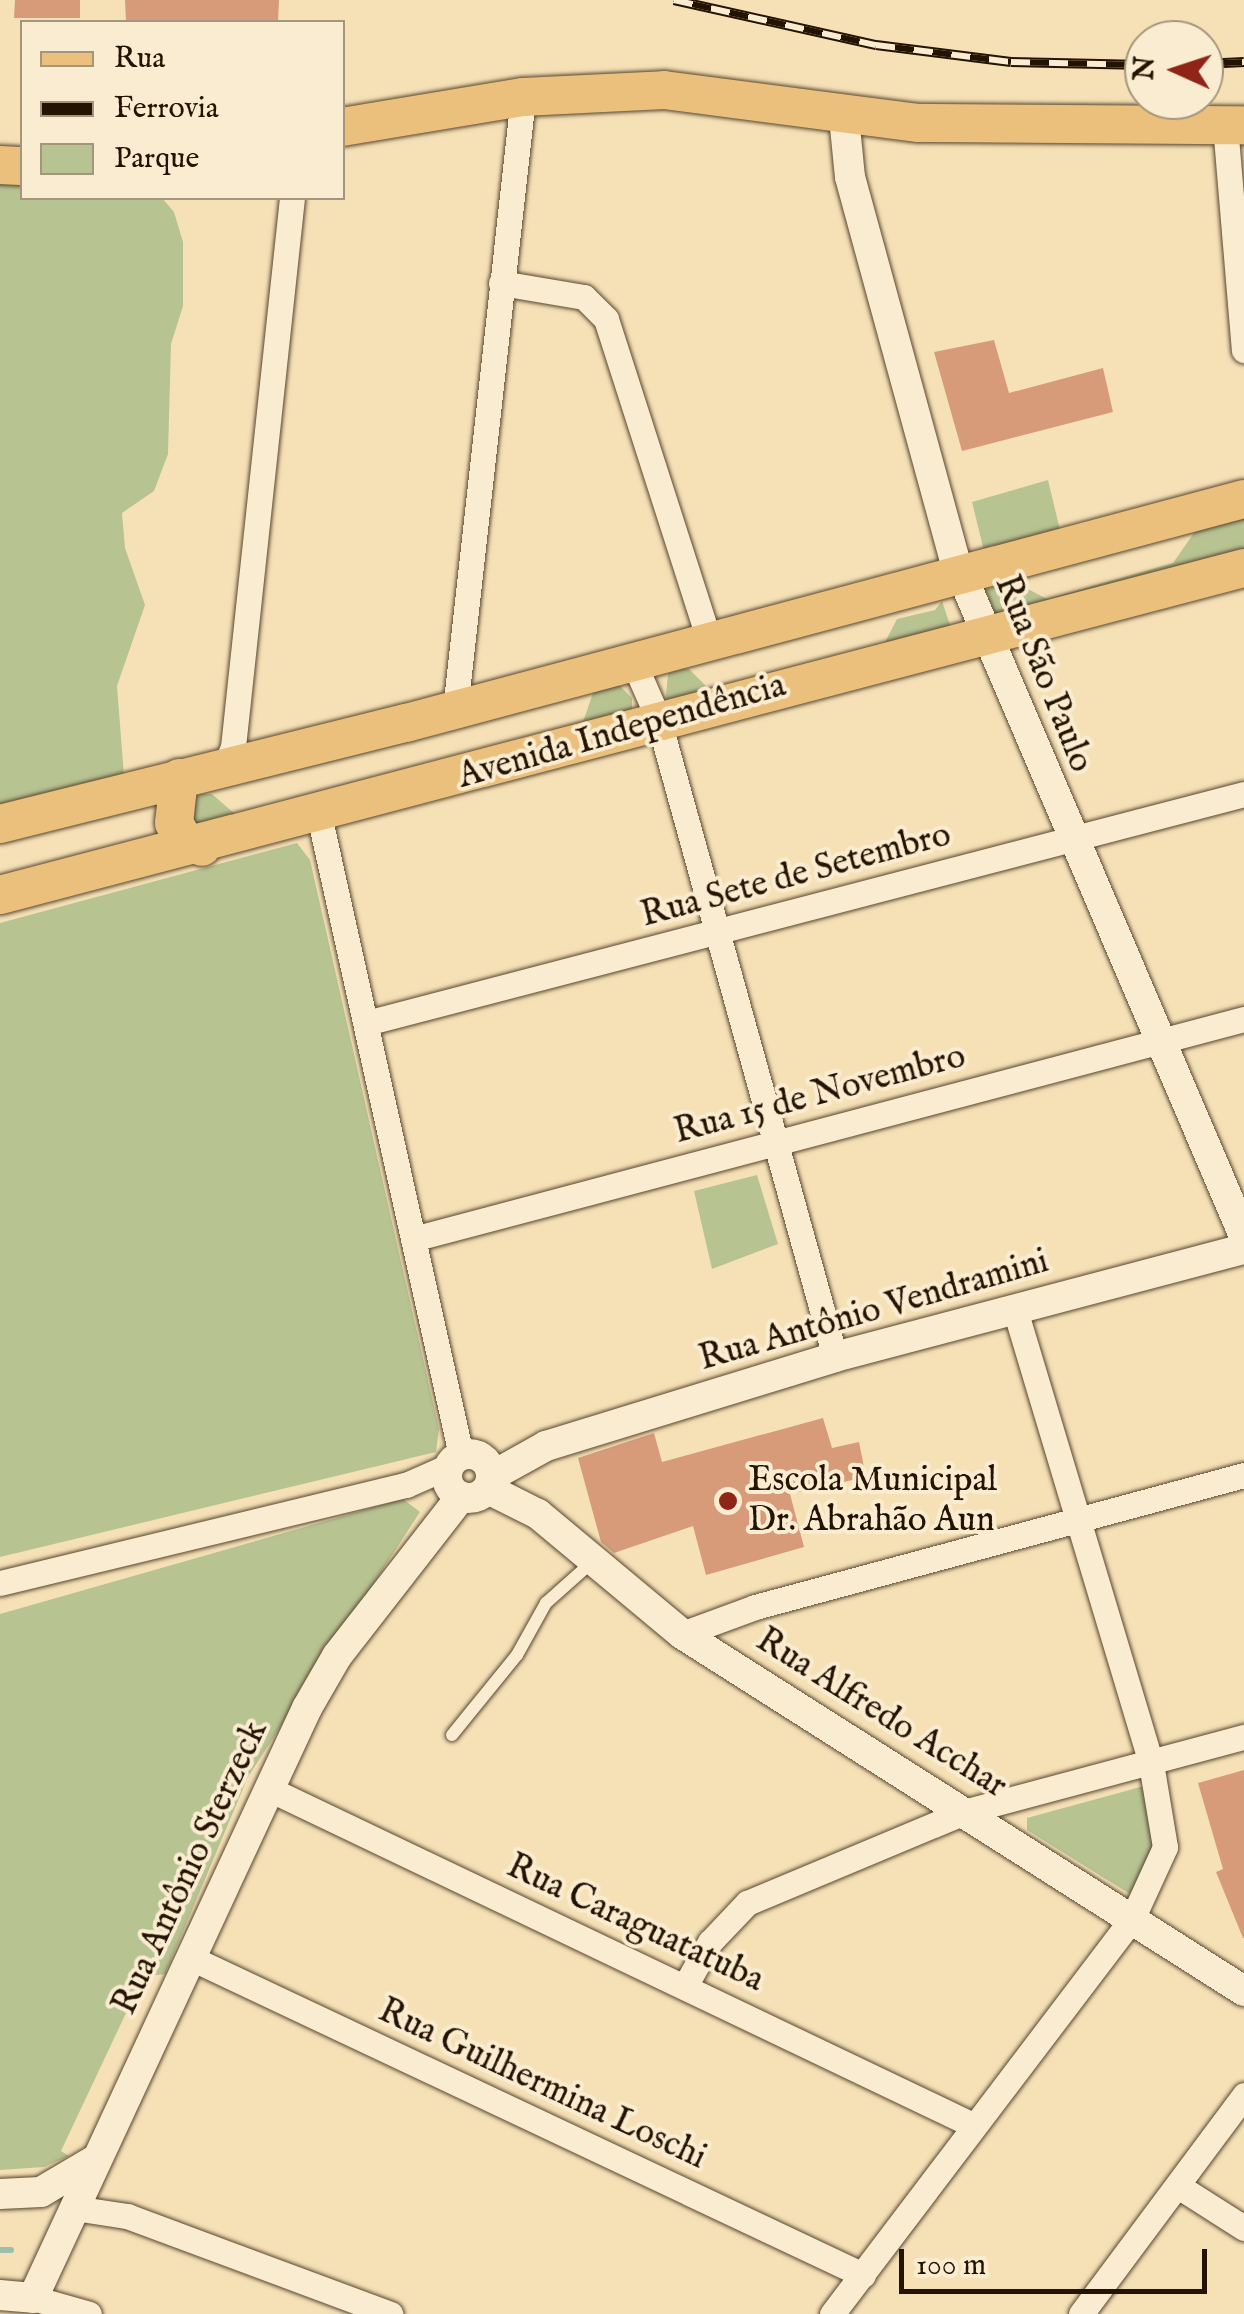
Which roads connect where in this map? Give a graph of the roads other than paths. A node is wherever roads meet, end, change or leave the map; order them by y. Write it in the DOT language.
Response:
graph roads {
  1 [pos="523,98"];
  2 [pos="844,117"];
  3 [pos="1234,125"];
  4 [pos="345,127"];
  5 [pos="292,200"];
  6 [pos="501,283"];
  7 [pos="1244,350"];
  8 [pos="1244,499"];
  9 [pos="1244,568"];
  10 [pos="960,571"];
  11 [pos="985,636"];
  12 [pos="710,639"];
  13 [pos="633,661"];
  14 [pos="455,710"];
  15 [pos="658,718"];
  16 [pos="225,766"];
  17 [pos="179,778"];
  18 [pos="119,792"];
  19 [pos="1244,794"];
  20 [pos="319,815"];
  21 [pos="0,824"];
  22 [pos="1070,838"];
  23 [pos="202,847"];
  24 [pos="141,862"];
  25 [pos="0,895"];
  26 [pos="718,934"];
  27 [pos="1244,1019"];
  28 [pos="366,1024"];
  29 [pos="1162,1041"];
  30 [pos="774,1144"];
  31 [pos="1244,1236"];
  32 [pos="414,1239"];
  33 [pos="1244,1249"];
  34 [pos="1015,1310"];
  35 [pos="835,1356"];
  36 [pos="1244,1475"];
  37 [pos="469,1476"];
  38 [pos="1078,1522"];
  39 [pos="592,1562"];
  40 [pos="0,1582"];
  41 [pos="682,1634"];
  42 [pos="452,1735"];
  43 [pos="1244,1737"];
  44 [pos="1152,1763"];
  45 [pos="266,1788"];
  46 [pos="967,1811"];
  47 [pos="1133,1917"];
  48 [pos="192,1958"];
  49 [pos="686,1986"];
  50 [pos="1244,1991"];
  51 [pos="1244,2096"];
  52 [pos="973,2125"];
  53 [pos="97,2158"];
  54 [pos="1178,2186"];
  55 [pos="0,2194"];
  56 [pos="74,2208"];
  57 [pos="1244,2228"];
  58 [pos="863,2275"];
  59 [pos="0,2295"];
  60 [pos="33,2298"];
  61 [pos="89,2314"];
  62 [pos="390,2314"];
  63 [pos="832,2314"];
  64 [pos="1081,2314"];
  1 -- 2 [label="main road"];
  1 -- 4 [label="main road"];
  1 -- 6 [label="street"];
  2 -- 3 [label="main road"];
  2 -- 10 [label="street, Rua São Paulo"];
  3 -- 7 [label="street"];
  5 -- 16 [label="street"];
  6 -- 12 [label="street"];
  6 -- 14 [label="street"];
  8 -- 10 [label="main road, Avenida Independência"];
  9 -- 11 [label="main road, Avenida Independência"];
  10 -- 11 [label="street, Rua São Paulo"];
  10 -- 12 [label="main road, Avenida Independência"];
  11 -- 15 [label="main road, Avenida Independência"];
  11 -- 22 [label="street, Rua São Paulo"];
  12 -- 13 [label="main road, Avenida Independência"];
  13 -- 14 [label="main road, Avenida Independência"];
  13 -- 15 [label="street"];
  14 -- 16 [label="main road, Avenida Independência"];
  15 -- 20 [label="main road, Avenida Independência"];
  15 -- 26 [label="street"];
  16 -- 17 [label="main road, Avenida Independência"];
  17 -- 18 [label="main road, Avenida Independência"];
  17 -- 23 [label="main road"];
  18 -- 21 [label="main road, Avenida Independência"];
  18 -- 24 [label="main road"];
  19 -- 22 [label="street, Rua Sete de Setembro"];
  20 -- 23 [label="main road, Avenida Independência"];
  20 -- 28 [label="street"];
  22 -- 26 [label="street, Rua Sete de Setembro"];
  22 -- 29 [label="street, Rua São Paulo"];
  23 -- 24 [label="main road, Avenida Independência"];
  24 -- 25 [label="main road, Avenida Independência"];
  26 -- 28 [label="street, Rua Sete de Setembro"];
  26 -- 30 [label="street"];
  27 -- 29 [label="street, Rua 15 de Novembro"];
  28 -- 32 [label="street"];
  29 -- 30 [label="street, Rua 15 de Novembro"];
  29 -- 31 [label="street, Rua São Paulo"];
  30 -- 32 [label="street, Rua 15 de Novembro"];
  30 -- 35 [label="street"];
  32 -- 37 [label="street"];
  33 -- 34 [label="street, Rua Antônio Vendramini"];
  34 -- 35 [label="street, Rua Antônio Vendramini"];
  34 -- 38 [label="street"];
  35 -- 37 [label="street, Rua Antônio Vendramini"];
  36 -- 38 [label="street"];
  37 -- 39 [label="street, Rua Alfredo Acchar"];
  37 -- 40 [label="street"];
  37 -- 45 [label="street, Rua Antônio Sterzeck"];
  38 -- 41 [label="street"];
  38 -- 44 [label="street"];
  39 -- 41 [label="street, Rua Alfredo Acchar"];
  39 -- 42 [label="lane"];
  41 -- 46 [label="street, Rua Alfredo Acchar"];
  43 -- 44 [label="street"];
  44 -- 46 [label="street"];
  44 -- 47 [label="street"];
  45 -- 48 [label="street, Rua Antônio Sterzeck"];
  45 -- 49 [label="street, Rua Caraguatatuba"];
  46 -- 47 [label="street, Rua Alfredo Acchar"];
  46 -- 49 [label="street"];
  47 -- 50 [label="street, Rua Alfredo Acchar"];
  47 -- 52 [label="street"];
  48 -- 53 [label="street, Rua Antônio Sterzeck"];
  48 -- 58 [label="street, Rua Guilhermina Loschi"];
  49 -- 52 [label="street, Rua Caraguatatuba"];
  51 -- 54 [label="street"];
  52 -- 58 [label="street"];
  53 -- 55 [label="street"];
  53 -- 56 [label="street, Rua Antônio Sterzeck"];
  54 -- 57 [label="street"];
  54 -- 64 [label="street"];
  56 -- 60 [label="street, Rua Antônio Sterzeck"];
  56 -- 62 [label="street"];
  58 -- 63 [label="street"];
  59 -- 60 [label="street"];
  60 -- 61 [label="street"];
}
